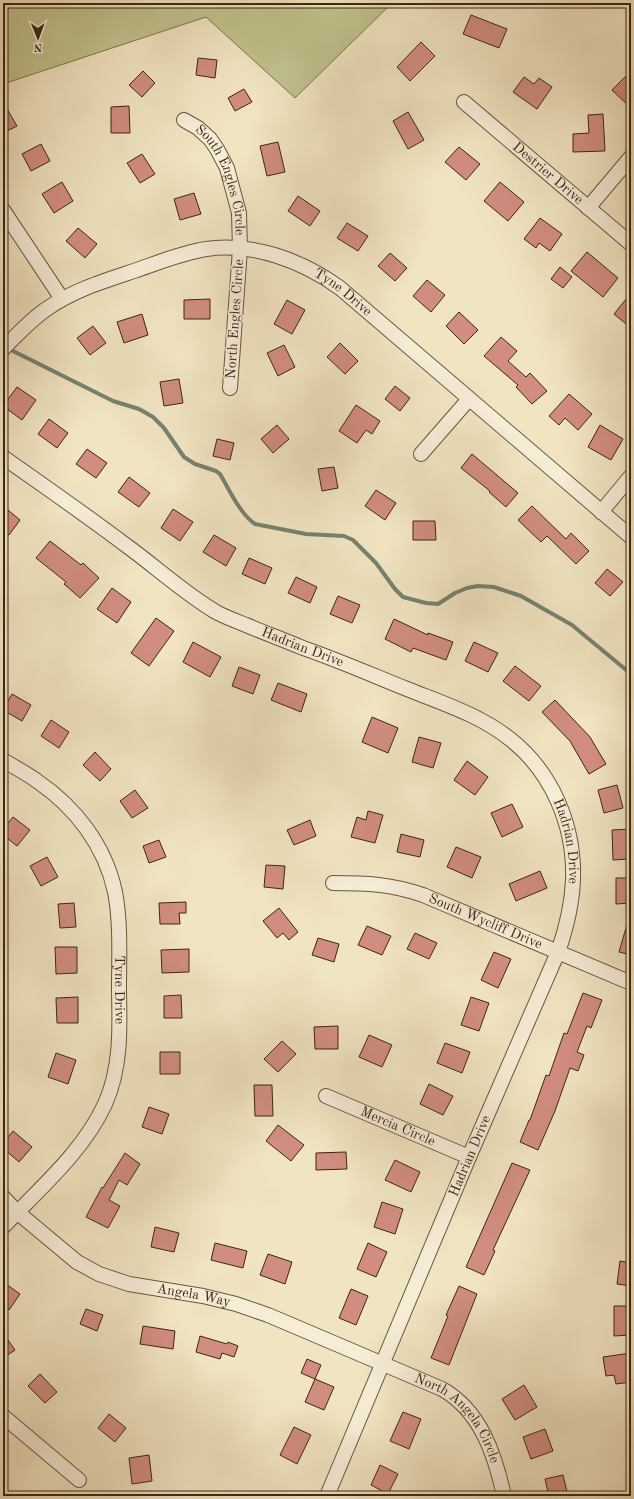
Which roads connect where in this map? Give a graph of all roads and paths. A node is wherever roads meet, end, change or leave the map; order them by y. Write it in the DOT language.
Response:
graph roads {
  1 [pos="464,102"];
  2 [pos="184,120"];
  3 [pos="631,157"];
  4 [pos="588,208"];
  5 [pos="3,210"];
  6 [pos="631,244"];
  7 [pos="240,249"];
  8 [pos="62,299"];
  9 [pos="3,349"];
  10 [pos="230,388"];
  11 [pos="469,399"];
  12 [pos="421,454"];
  13 [pos="3,457"];
  14 [pos="631,476"];
  15 [pos="601,512"];
  16 [pos="631,537"];
  17 [pos="3,760"];
  18 [pos="333,883"];
  19 [pos="558,952"];
  20 [pos="631,983"];
  21 [pos="326,1096"];
  22 [pos="469,1157"];
  23 [pos="3,1197"];
  24 [pos="17,1212"];
  25 [pos="3,1227"];
  26 [pos="383,1363"];
  27 [pos="3,1416"];
  28 [pos="79,1480"];
  29 [pos="327,1496"];
  30 [pos="504,1496"];
  1 -- 4 [label="street, Destrier Drive"];
  2 -- 7 [label="street, South Engles Circle"];
  3 -- 4 [label="street"];
  4 -- 6 [label="street, Destrier Drive"];
  5 -- 8 [label="street"];
  7 -- 8 [label="street, Tyne Drive"];
  7 -- 10 [label="street, North Engles Circle"];
  7 -- 11 [label="street, Tyne Drive"];
  8 -- 9 [label="street, Tyne Drive"];
  11 -- 12 [label="street"];
  11 -- 15 [label="street, Tyne Drive"];
  13 -- 19 [label="street, Hadrian Drive"];
  14 -- 15 [label="street"];
  15 -- 16 [label="street, Tyne Drive"];
  17 -- 24 [label="street, Tyne Drive"];
  18 -- 19 [label="street, South Wycliff Drive"];
  19 -- 20 [label="street, South Wycliff Drive"];
  19 -- 22 [label="street, Hadrian Drive"];
  21 -- 22 [label="street, Mercia Circle"];
  22 -- 26 [label="street, Hadrian Drive"];
  23 -- 24 [label="street, Angela Way"];
  24 -- 25 [label="street, Tyne Drive"];
  24 -- 26 [label="street, Angela Way"];
  26 -- 29 [label="street, Hadrian Drive"];
  26 -- 30 [label="street, North Angela Circle"];
  27 -- 28 [label="street"];
}
